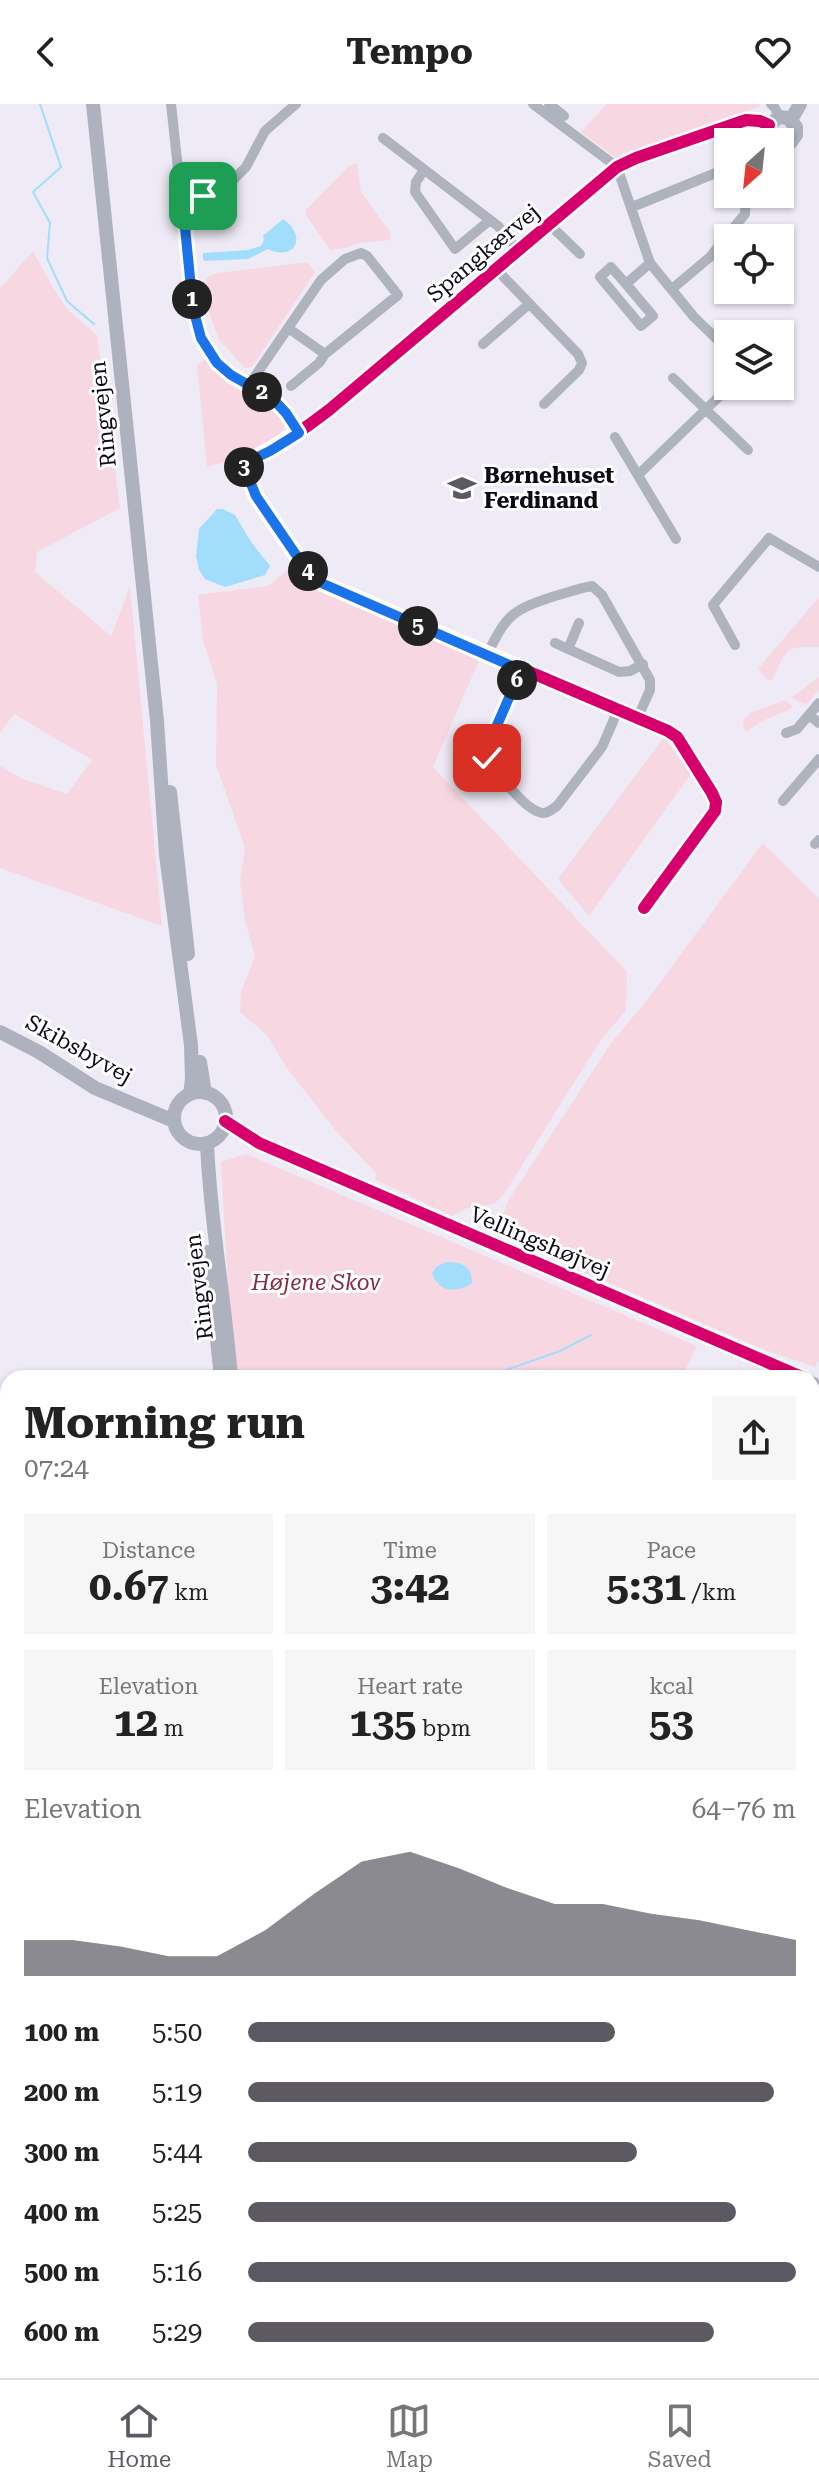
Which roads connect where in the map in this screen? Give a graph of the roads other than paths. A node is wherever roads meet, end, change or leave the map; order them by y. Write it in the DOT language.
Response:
graph roads {
  1 [pos="93,104"];
  2 [pos="171,104"];
  3 [pos="296,104"];
  4 [pos="533,104"];
  5 [pos="549,104"];
  6 [pos="771,104"];
  7 [pos="800,104"];
  8 [pos="564,116"];
  9 [pos="780,121"];
  10 [pos="773,128"];
  11 [pos="383,138"];
  12 [pos="794,138"];
  13 [pos="617,167"];
  14 [pos="424,170"];
  15 [pos="714,174"];
  16 [pos="182,197"];
  17 [pos="632,207"];
  18 [pos="745,208"];
  19 [pos="490,220"];
  20 [pos="549,224"];
  21 [pos="518,250"];
  22 [pos="580,254"];
  23 [pos="650,263"];
  24 [pos="496,269"];
  25 [pos="626,284"];
  26 [pos="672,289"];
  27 [pos="529,304"];
  28 [pos="288,328"];
  29 [pos="714,336"];
  30 [pos="483,344"];
  31 [pos="325,354"];
  32 [pos="673,378"];
  33 [pos="249,385"];
  34 [pos="291,386"];
  35 [pos="715,400"];
  36 [pos="544,404"];
  37 [pos="705,410"];
  38 [pos="299,433"];
  39 [pos="615,437"];
  40 [pos="748,450"];
  41 [pos="638,475"];
  42 [pos="676,539"];
  43 [pos="819,567"];
  44 [pos="579,623"];
  45 [pos="555,643"];
  46 [pos="735,645"];
  47 [pos="568,649"];
  48 [pos="487,655"];
  49 [pos="643,664"];
  50 [pos="521,670"];
  51 [pos="819,703"];
  52 [pos="618,710"];
  53 [pos="809,715"];
  54 [pos="637,719"];
  55 [pos="819,723"];
  56 [pos="786,733"];
  57 [pos="819,759"];
  58 [pos="815,773"];
  59 [pos="783,801"];
  60 [pos="644,908"];
  61 [pos="0,1032"];
  62 [pos="198,1093"];
  63 [pos="138,1105"];
  64 [pos="177,1105"];
  65 [pos="174,1121"];
  66 [pos="212,1136"];
  67 [pos="221,1370"];
  68 [pos="230,1370"];
  69 [pos="784,1370"];
  1 -- 62 [label="main road, Ringvejen"];
  2 -- 16 [label="street"];
  3 -- 16 [label="street"];
  4 -- 13 [label="street"];
  5 -- 8 [label="street"];
  6 -- 9 [label="street"];
  7 -- 9 [label="main road"];
  9 -- 10 [label="main road"];
  9 -- 12 [label="main road"];
  9 -- 13 [label="main road, Spangkærvej"];
  11 -- 14 [label="street"];
  13 -- 17 [label="street"];
  13 -- 20 [label="main road, Spangkærvej"];
  14 -- 19 [label="street"];
  14 -- 19 [label="street"];
  15 -- 17 [label="street"];
  16 -- 33 [label="street"];
  17 -- 23 [label="street"];
  18 -- 26 [label="street"];
  19 -- 21 [label="street"];
  20 -- 21 [label="main road, Spangkærvej"];
  20 -- 22 [label="street, Spangkærvej"];
  21 -- 24 [label="main road, Spangkærvej"];
  23 -- 25 [label="street"];
  23 -- 26 [label="street"];
  24 -- 27 [label="street"];
  24 -- 38 [label="main road, Spangkærvej"];
  25 -- 25 [label="street"];
  26 -- 29 [label="street"];
  27 -- 30 [label="street"];
  27 -- 36 [label="street"];
  28 -- 31 [label="street"];
  28 -- 31 [label="street"];
  28 -- 33 [label="street"];
  31 -- 34 [label="street"];
  32 -- 37 [label="street"];
  33 -- 38 [label="street"];
  35 -- 37 [label="street"];
  37 -- 40 [label="street"];
  37 -- 41 [label="street"];
  38 -- 48 [label="street, Spangkærvej"];
  39 -- 41 [label="street"];
  41 -- 42 [label="street"];
  43 -- 46 [label="street"];
  44 -- 47 [label="street"];
  45 -- 47 [label="street"];
  47 -- 49 [label="street"];
  48 -- 49 [label="street"];
  48 -- 50 [label="street"];
  49 -- 54 [label="street"];
  50 -- 52 [label="street"];
  50 -- 52 [label="street"];
  51 -- 53 [label="street"];
  52 -- 54 [label="street"];
  53 -- 55 [label="street"];
  53 -- 56 [label="street"];
  54 -- 60 [label="street"];
  57 -- 58 [label="street"];
  58 -- 59 [label="street"];
  61 -- 63 [label="main road, Skibsbyvej"];
  62 -- 64 [label="main road"];
  62 -- 66 [label="main road"];
  63 -- 64 [label="main road, Skibsbyvej"];
  63 -- 65 [label="main road, Skibsbyvej"];
  64 -- 65 [label="main road"];
  65 -- 66 [label="main road"];
  66 -- 67 [label="main road, Ringvejen"];
  66 -- 68 [label="main road, Ringvejen"];
  66 -- 69 [label="main road, Vellingshøjvej"];
}
